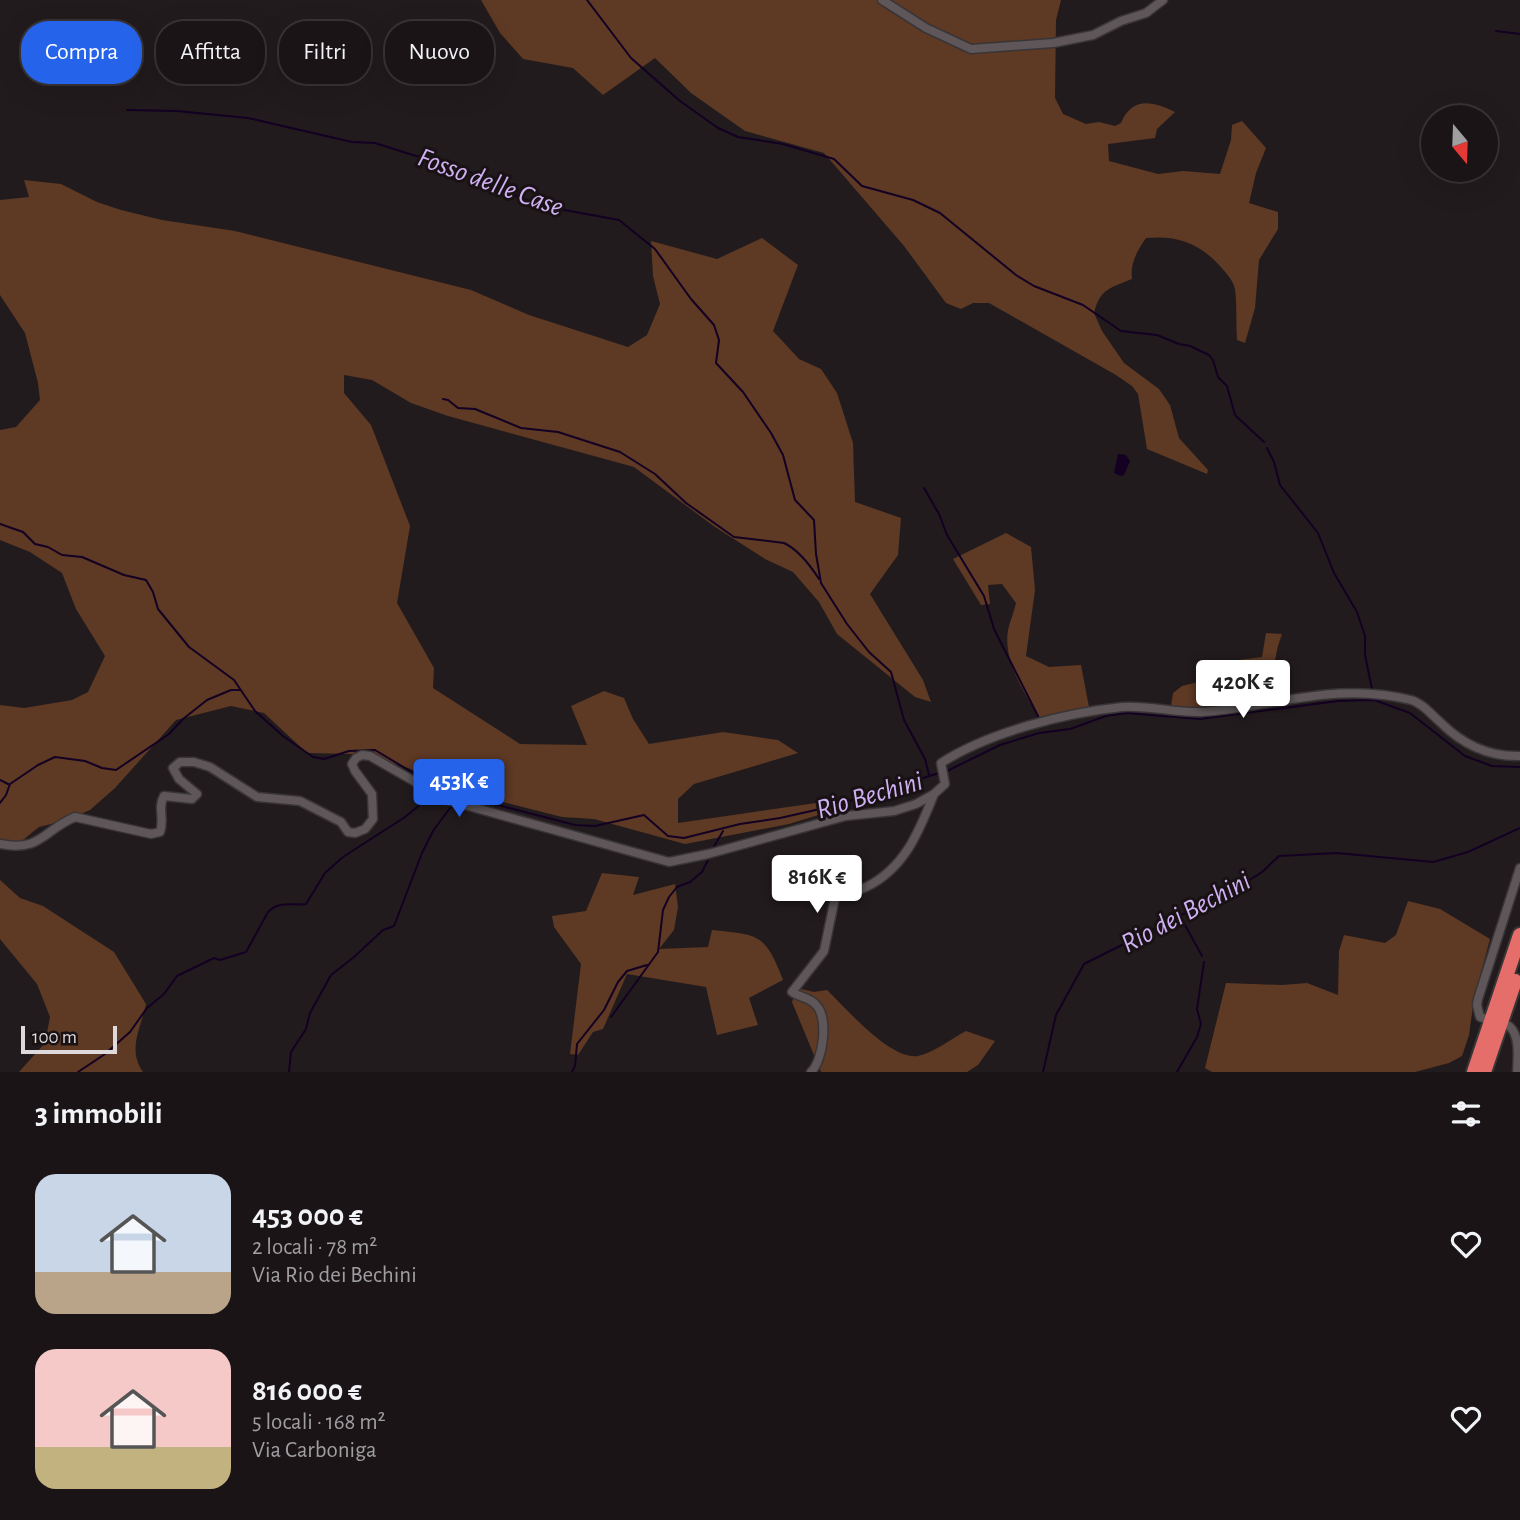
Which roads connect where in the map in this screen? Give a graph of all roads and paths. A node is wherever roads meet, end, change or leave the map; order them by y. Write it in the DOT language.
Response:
graph roads {
  1 [pos="882,0"];
  2 [pos="1163,0"];
  3 [pos="1520,756"];
  4 [pos="934,794"];
  5 [pos="0,844"];
  6 [pos="1520,868"];
  7 [pos="1520,935"];
  8 [pos="1520,964"];
  9 [pos="1486,1019"];
  10 [pos="1509,1026"];
  11 [pos="811,1072"];
  12 [pos="1474,1072"];
  13 [pos="1484,1072"];
  14 [pos="1517,1072"];
  1 -- 2 [label="street"];
  3 -- 4 [label="street"];
  4 -- 5 [label="street"];
  4 -- 11 [label="street"];
  6 -- 9 [label="street"];
  7 -- 12 [label="highway"];
  8 -- 13 [label="highway"];
  10 -- 14 [label="street"];
}
